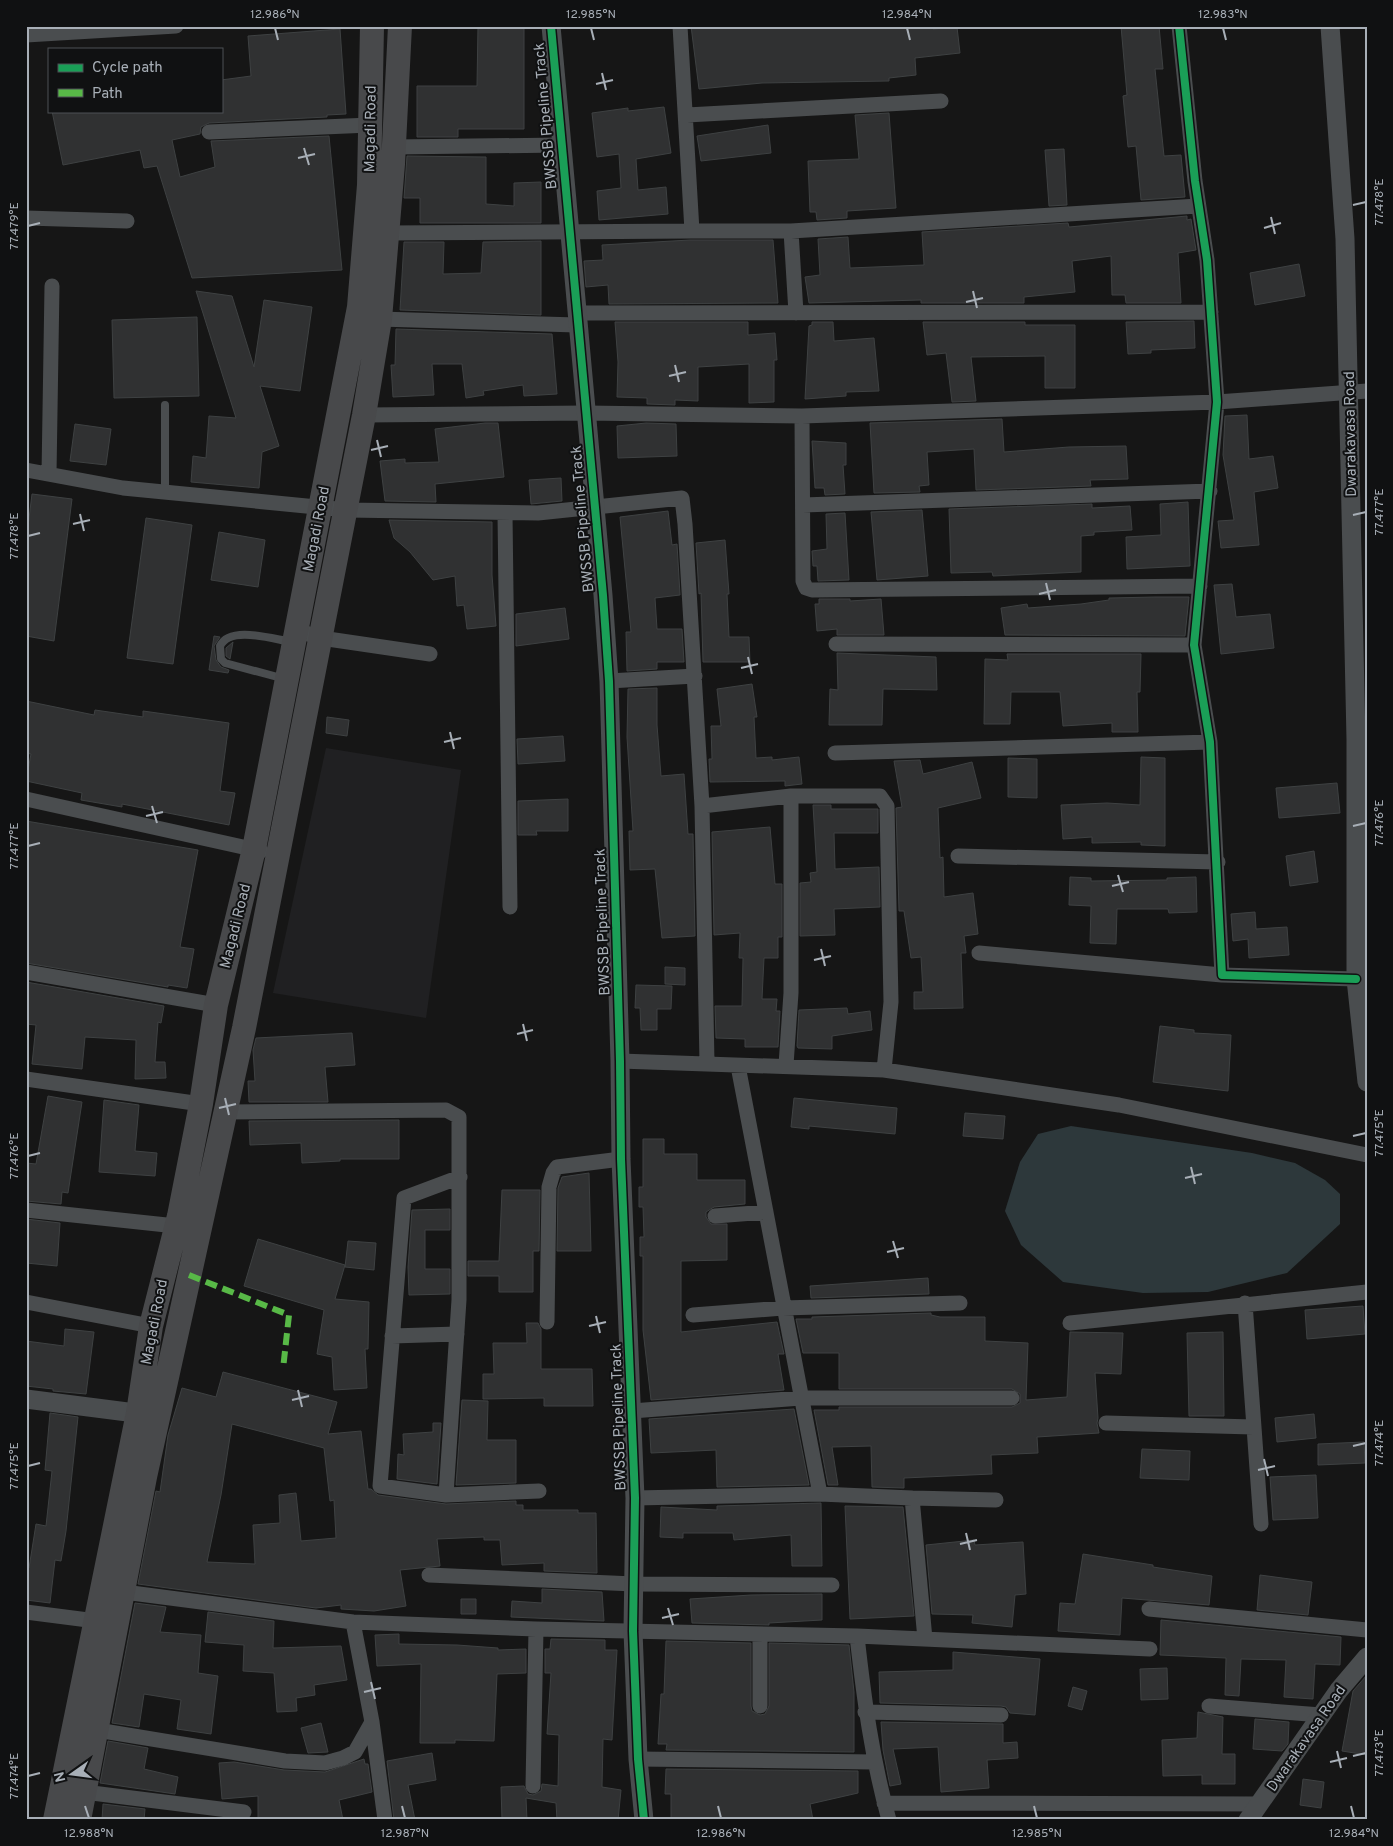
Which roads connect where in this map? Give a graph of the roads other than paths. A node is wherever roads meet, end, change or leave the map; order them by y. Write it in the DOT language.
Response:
graph roads {
  1 [pos="176,26"];
  2 [pos="372,26"];
  3 [pos="400,26"];
  4 [pos="551,26"];
  5 [pos="680,26"];
  6 [pos="1179,26"];
  7 [pos="1330,26"];
  8 [pos="104,28"];
  9 [pos="26,35"];
  10 [pos="941,101"];
  11 [pos="687,115"];
  12 [pos="370,125"];
  13 [pos="209,132"];
  14 [pos="561,145"];
  15 [pos="394,147"];
  16 [pos="1198,206"];
  17 [pos="26,218"];
  18 [pos="127,221"];
  19 [pos="692,231"];
  20 [pos="791,231"];
  21 [pos="388,233"];
  22 [pos="569,233"];
  23 [pos="52,286"];
  24 [pos="1211,312"];
  25 [pos="796,313"];
  26 [pos="380,318"];
  27 [pos="577,319"];
  28 [pos="1358,392"];
  29 [pos="1217,402"];
  30 [pos="165,405"];
  31 [pos="586,413"];
  32 [pos="364,416"];
  33 [pos="802,416"];
  34 [pos="26,470"];
  35 [pos="49,474"];
  36 [pos="165,491"];
  37 [pos="1210,491"];
  38 [pos="803,505"];
  39 [pos="320,508"];
  40 [pos="595,508"];
  41 [pos="347,510"];
  42 [pos="504,514"];
  43 [pos="1200,586"];
  44 [pos="295,636"];
  45 [pos="321,638"];
  46 [pos="836,644"];
  47 [pos="1194,645"];
  48 [pos="430,654"];
  49 [pos="695,676"];
  50 [pos="287,680"];
  51 [pos="608,681"];
  52 [pos="1361,739"];
  53 [pos="1210,742"];
  54 [pos="835,753"];
  55 [pos="791,796"];
  56 [pos="26,799"];
  57 [pos="702,806"];
  58 [pos="254,850"];
  59 [pos="279,856"];
  60 [pos="958,856"];
  61 [pos="1218,862"];
  62 [pos="510,907"];
  63 [pos="979,953"];
  64 [pos="26,972"];
  65 [pos="1222,975"];
  66 [pos="1356,979"];
  67 [pos="216,1005"];
  68 [pos="620,1061"];
  69 [pos="707,1063"];
  70 [pos="786,1065"];
  71 [pos="738,1066"];
  72 [pos="884,1070"];
  73 [pos="26,1079"];
  74 [pos="1367,1082"];
  75 [pos="201,1104"];
  76 [pos="226,1112"];
  77 [pos="1367,1155"];
  78 [pos="620,1159"];
  79 [pos="460,1177"];
  80 [pos="26,1210"];
  81 [pos="766,1212"];
  82 [pos="715,1216"];
  83 [pos="176,1226"];
  84 [pos="1367,1292"];
  85 [pos="26,1302"];
  86 [pos="960,1303"];
  87 [pos="1245,1303"];
  88 [pos="783,1308"];
  89 [pos="694,1314"];
  90 [pos="547,1322"];
  91 [pos="1070,1323"];
  92 [pos="151,1326"];
  93 [pos="457,1334"];
  94 [pos="392,1336"];
  95 [pos="26,1398"];
  96 [pos="801,1398"];
  97 [pos="1012,1398"];
  98 [pos="632,1411"];
  99 [pos="148,1415"];
  100 [pos="1106,1423"];
  101 [pos="1253,1427"];
  102 [pos="539,1491"];
  103 [pos="820,1494"];
  104 [pos="446,1495"];
  105 [pos="635,1498"];
  106 [pos="912,1498"];
  107 [pos="996,1500"];
  108 [pos="1261,1524"];
  109 [pos="429,1575"];
  110 [pos="634,1584"];
  111 [pos="832,1585"];
  112 [pos="124,1592"];
  113 [pos="1150,1609"];
  114 [pos="26,1612"];
  115 [pos="96,1621"];
  116 [pos="352,1622"];
  117 [pos="536,1629"];
  118 [pos="1367,1630"];
  119 [pos="633,1631"];
  120 [pos="760,1634"];
  121 [pos="857,1636"];
  122 [pos="926,1639"];
  123 [pos="1150,1649"];
  124 [pos="1367,1657"];
  125 [pos="760,1706"];
  126 [pos="1208,1706"];
  127 [pos="865,1712"];
  128 [pos="1001,1716"];
  129 [pos="1321,1716"];
  130 [pos="372,1722"];
  131 [pos="96,1730"];
  132 [pos="638,1759"];
  133 [pos="874,1762"];
  134 [pos="533,1786"];
  135 [pos="84,1792"];
  136 [pos="884,1803"];
  137 [pos="1259,1804"];
  138 [pos="244,1812"];
  139 [pos="56,1820"];
  140 [pos="79,1820"];
  141 [pos="385,1820"];
  142 [pos="644,1820"];
  143 [pos="889,1820"];
  144 [pos="1248,1820"];
  1 -- 8 [label="street"];
  2 -- 12 [label="main road, Magadi Road"];
  3 -- 15 [label="main road, Magadi Road"];
  4 -- 14 [label="street, BWSSB Pipeline Track"];
  5 -- 11 [label="street"];
  6 -- 16 [label="street"];
  7 -- 28 [label="street, Dwarakavasa Road"];
  8 -- 9 [label="street"];
  10 -- 11 [label="street"];
  11 -- 19 [label="street"];
  12 -- 13 [label="street"];
  12 -- 39 [label="main road, Magadi Road"];
  14 -- 15 [label="street"];
  14 -- 22 [label="street, BWSSB Pipeline Track"];
  15 -- 21 [label="main road, Magadi Road"];
  16 -- 20 [label="street"];
  16 -- 24 [label="street"];
  17 -- 18 [label="street"];
  19 -- 20 [label="street"];
  19 -- 22 [label="street"];
  20 -- 25 [label="street"];
  21 -- 22 [label="street"];
  21 -- 26 [label="main road, Magadi Road"];
  22 -- 27 [label="street, BWSSB Pipeline Track"];
  23 -- 35 [label="street"];
  24 -- 25 [label="street"];
  24 -- 29 [label="street"];
  25 -- 27 [label="street"];
  26 -- 27 [label="street"];
  26 -- 32 [label="main road, Magadi Road"];
  27 -- 31 [label="street, BWSSB Pipeline Track"];
  28 -- 29 [label="street"];
  28 -- 52 [label="street, Dwarakavasa Road"];
  29 -- 33 [label="street"];
  29 -- 37 [label="street"];
  30 -- 36 [label="lane"];
  31 -- 32 [label="street"];
  31 -- 33 [label="street"];
  31 -- 40 [label="street, BWSSB Pipeline Track"];
  32 -- 41 [label="main road, Magadi Road"];
  33 -- 38 [label="street"];
  34 -- 35 [label="street"];
  35 -- 36 [label="street"];
  36 -- 39 [label="street"];
  37 -- 38 [label="street"];
  37 -- 43 [label="street"];
  38 -- 43 [label="street"];
  39 -- 41 [label="street"];
  39 -- 44 [label="main road, Magadi Road"];
  40 -- 42 [label="street"];
  40 -- 49 [label="street"];
  40 -- 51 [label="street, BWSSB Pipeline Track"];
  41 -- 42 [label="street"];
  41 -- 45 [label="main road, Magadi Road"];
  42 -- 62 [label="street"];
  43 -- 47 [label="street"];
  44 -- 45 [label="street"];
  44 -- 50 [label="main road, Magadi Road"];
  44 -- 50 [label="lane"];
  45 -- 48 [label="street"];
  45 -- 59 [label="main road, Magadi Road"];
  46 -- 47 [label="street"];
  47 -- 53 [label="street"];
  49 -- 51 [label="street"];
  49 -- 57 [label="street"];
  50 -- 58 [label="main road, Magadi Road"];
  51 -- 68 [label="street, BWSSB Pipeline Track"];
  52 -- 66 [label="street, Dwarakavasa Road"];
  53 -- 54 [label="street"];
  53 -- 61 [label="street"];
  55 -- 57 [label="street"];
  55 -- 70 [label="street"];
  55 -- 72 [label="street"];
  56 -- 58 [label="street"];
  57 -- 69 [label="street"];
  58 -- 59 [label="street"];
  58 -- 67 [label="main road, Magadi Road"];
  59 -- 76 [label="main road, Magadi Road"];
  60 -- 61 [label="street"];
  61 -- 65 [label="street"];
  63 -- 65 [label="street"];
  64 -- 67 [label="street"];
  65 -- 66 [label="street"];
  66 -- 74 [label="street, Dwarakavasa Road"];
  67 -- 75 [label="main road, Magadi Road"];
  68 -- 69 [label="street"];
  68 -- 78 [label="street, BWSSB Pipeline Track"];
  69 -- 71 [label="street"];
  70 -- 71 [label="street"];
  70 -- 72 [label="street"];
  71 -- 81 [label="street"];
  72 -- 77 [label="street"];
  73 -- 75 [label="street"];
  75 -- 83 [label="main road, Magadi Road"];
  76 -- 79 [label="street"];
  76 -- 99 [label="main road, Magadi Road"];
  78 -- 90 [label="street"];
  78 -- 98 [label="street, BWSSB Pipeline Track"];
  79 -- 93 [label="street"];
  79 -- 94 [label="street"];
  80 -- 83 [label="street"];
  81 -- 82 [label="street"];
  81 -- 88 [label="street"];
  83 -- 92 [label="main road, Magadi Road"];
  84 -- 87 [label="street"];
  85 -- 92 [label="street"];
  86 -- 88 [label="street"];
  87 -- 91 [label="street"];
  87 -- 101 [label="street"];
  88 -- 89 [label="street"];
  88 -- 96 [label="street"];
  92 -- 99 [label="main road, Magadi Road"];
  93 -- 94 [label="street"];
  93 -- 104 [label="street"];
  94 -- 104 [label="street"];
  95 -- 99 [label="street"];
  96 -- 97 [label="street"];
  96 -- 98 [label="street"];
  96 -- 103 [label="street"];
  98 -- 105 [label="street, BWSSB Pipeline Track"];
  99 -- 112 [label="main road, Magadi Road"];
  99 -- 115 [label="main road, Magadi Road"];
  100 -- 101 [label="street"];
  101 -- 108 [label="street"];
  102 -- 104 [label="street"];
  103 -- 105 [label="street"];
  103 -- 106 [label="street"];
  105 -- 110 [label="street, BWSSB Pipeline Track"];
  106 -- 107 [label="street"];
  106 -- 122 [label="street"];
  109 -- 110 [label="street"];
  110 -- 111 [label="street"];
  110 -- 119 [label="street, BWSSB Pipeline Track"];
  112 -- 116 [label="street"];
  112 -- 131 [label="main road, Magadi Road"];
  113 -- 118 [label="street"];
  114 -- 115 [label="street"];
  115 -- 139 [label="main road, Magadi Road"];
  116 -- 117 [label="street"];
  116 -- 130 [label="street"];
  117 -- 119 [label="street"];
  117 -- 134 [label="street"];
  119 -- 120 [label="street"];
  119 -- 132 [label="street, BWSSB Pipeline Track"];
  120 -- 121 [label="street"];
  120 -- 125 [label="street"];
  121 -- 122 [label="street"];
  121 -- 127 [label="street"];
  122 -- 123 [label="street"];
  124 -- 129 [label="street, Dwarakavasa Road"];
  126 -- 129 [label="street"];
  127 -- 128 [label="street"];
  127 -- 133 [label="street"];
  129 -- 137 [label="street, Dwarakavasa Road"];
  130 -- 131 [label="street"];
  130 -- 141 [label="street"];
  131 -- 135 [label="main road, Magadi Road"];
  132 -- 133 [label="street"];
  132 -- 142 [label="street, BWSSB Pipeline Track"];
  133 -- 136 [label="street"];
  135 -- 138 [label="street"];
  135 -- 140 [label="main road, Magadi Road"];
  136 -- 137 [label="street"];
  136 -- 143 [label="street"];
  137 -- 144 [label="street, Dwarakavasa Road"];
}
